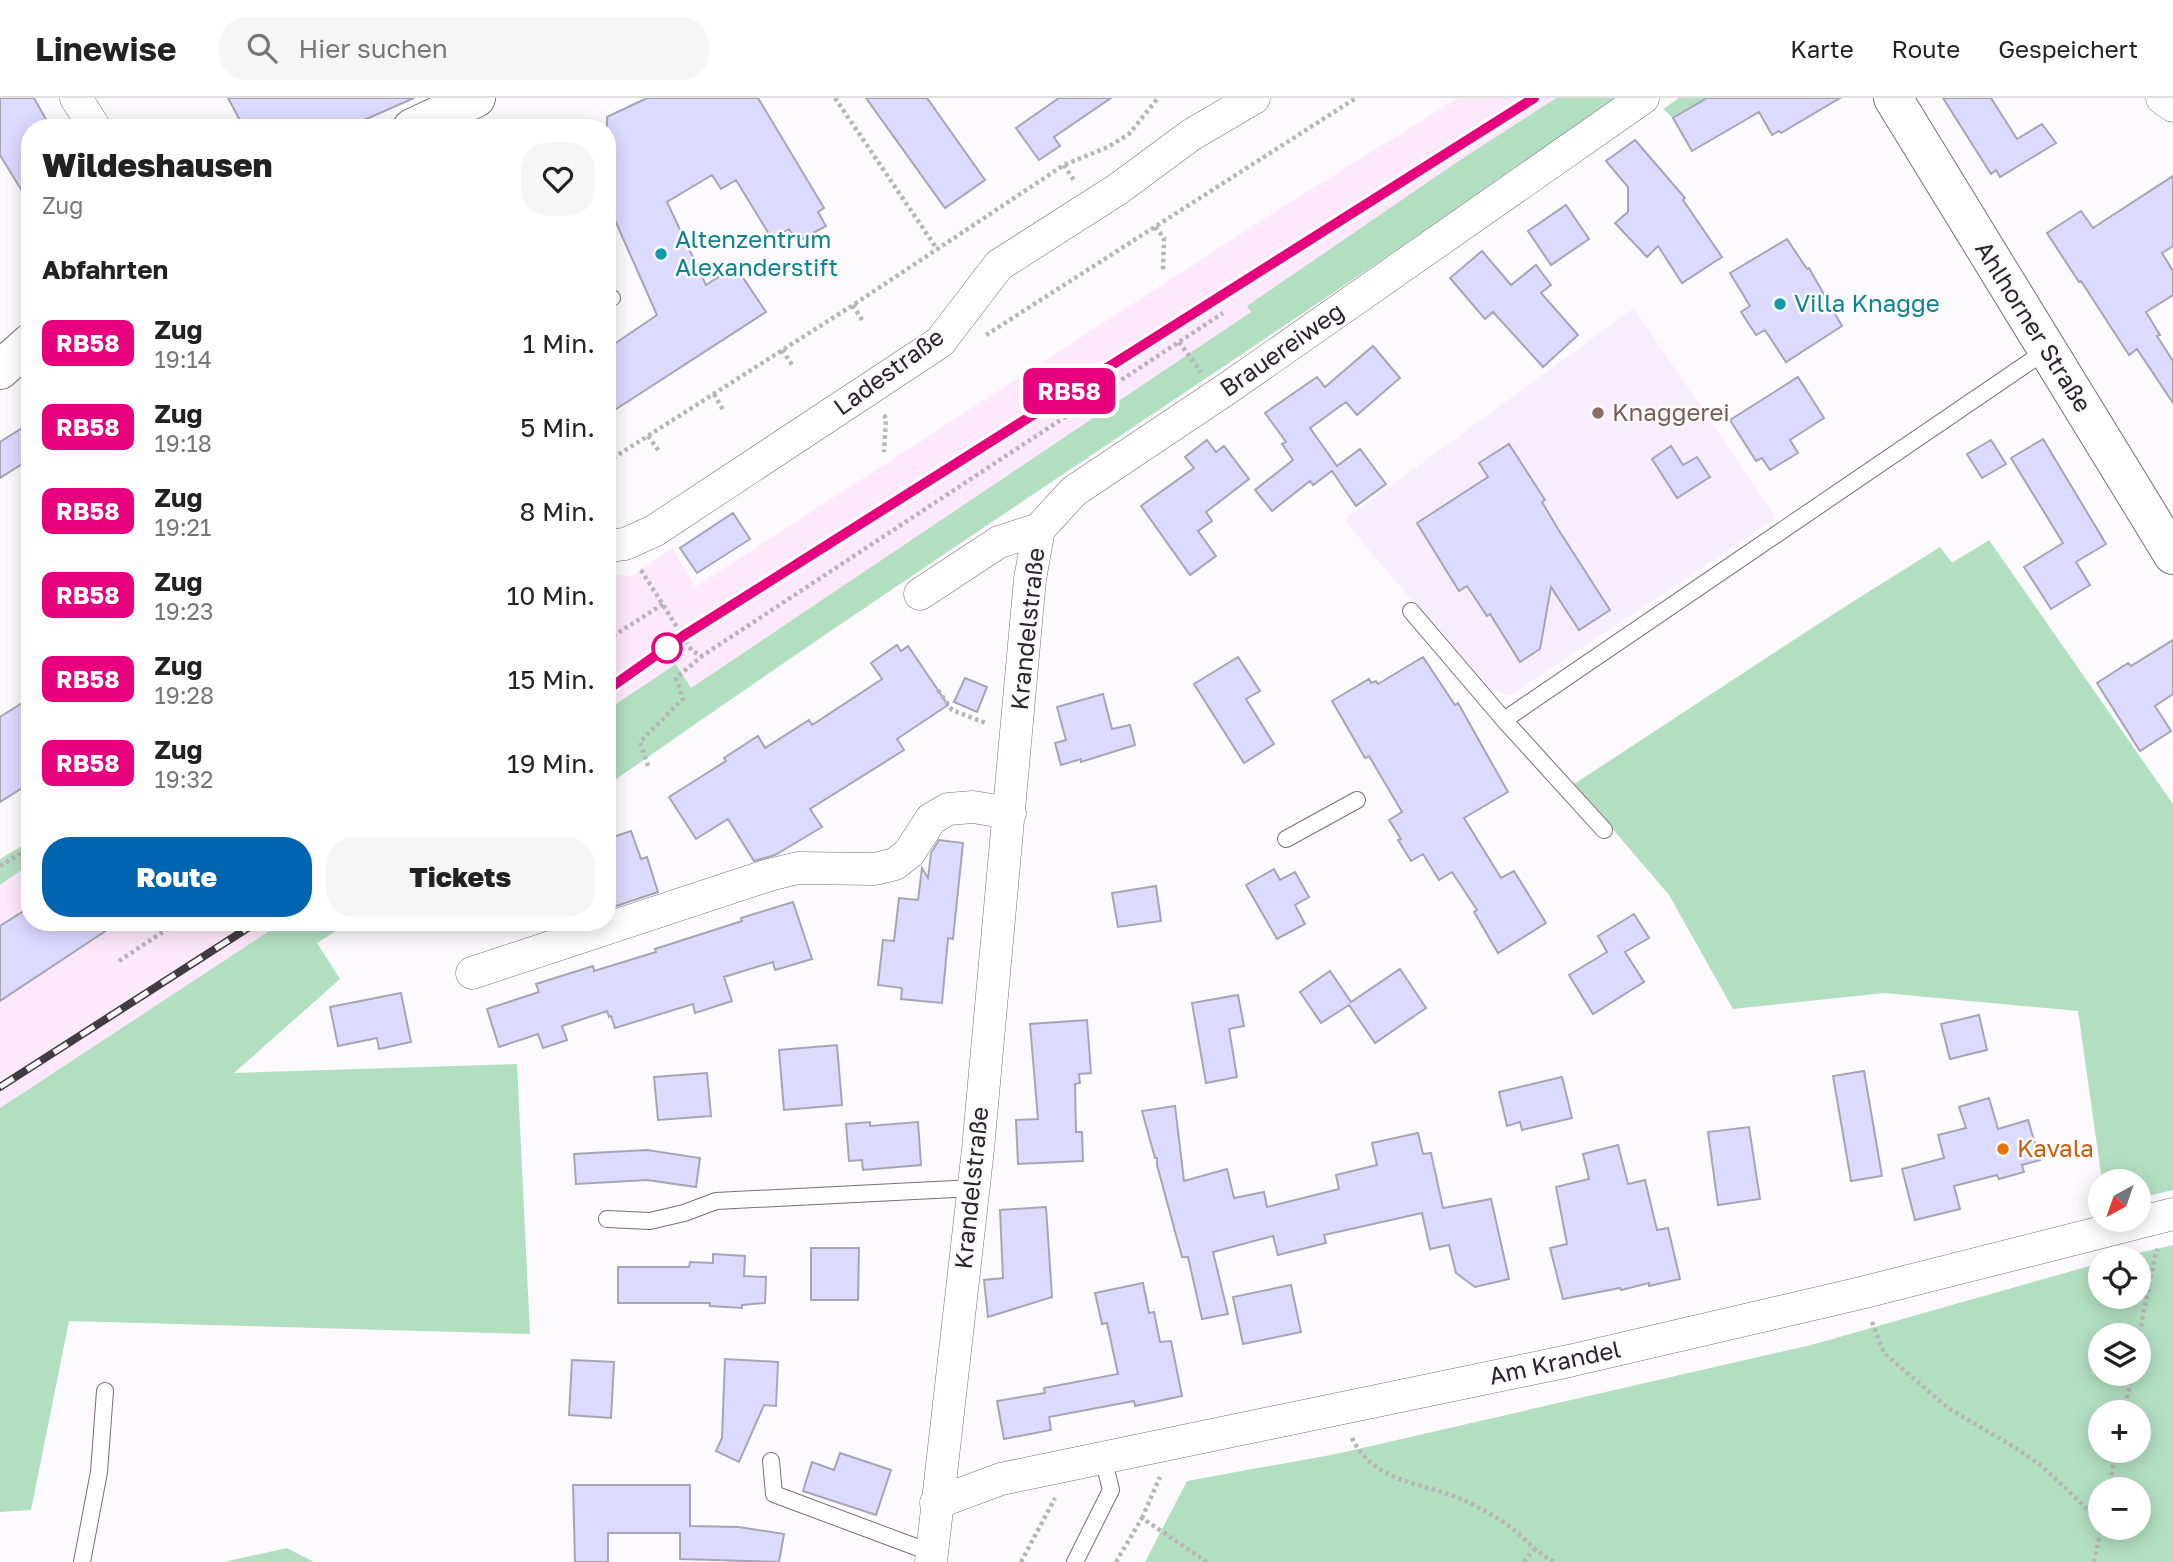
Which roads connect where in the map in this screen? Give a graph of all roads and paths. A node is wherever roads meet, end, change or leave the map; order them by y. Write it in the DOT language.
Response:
graph roads {
  1 [pos="76,98"];
  2 [pos="835,98"];
  3 [pos="1158,98"];
  4 [pos="1254,98"];
  5 [pos="1356,98"];
  6 [pos="1643,98"];
  7 [pos="1893,98"];
  8 [pos="2162,98"];
  9 [pos="2173,106"];
  10 [pos="463,112"];
  11 [pos="89,119"];
  12 [pos="441,119"];
  13 [pos="1156,227"];
  14 [pos="937,249"];
  15 [pos="1163,271"];
  16 [pos="853,305"];
  17 [pos="1223,313"];
  18 [pos="862,320"];
  19 [pos="981,338"];
  20 [pos="782,350"];
  21 [pos="2047,350"];
  22 [pos="21,352"];
  23 [pos="793,366"];
  24 [pos="0,370"];
  25 [pos="714,394"];
  26 [pos="723,410"];
  27 [pos="648,436"];
  28 [pos="659,451"];
  29 [pos="616,456"];
  30 [pos="1040,529"];
  31 [pos="616,545"];
  32 [pos="2173,555"];
  33 [pos="920,594"];
  34 [pos="663,604"];
  35 [pos="1411,611"];
  36 [pos="616,634"];
  37 [pos="702,656"];
  38 [pos="937,690"];
  39 [pos="1504,720"];
  40 [pos="1017,726"];
  41 [pos="648,766"];
  42 [pos="1357,800"];
  43 [pos="1010,813"];
  44 [pos="1604,830"];
  45 [pos="1286,839"];
  46 [pos="21,853"];
  47 [pos="0,866"];
  48 [pos="616,925"];
  49 [pos="164,931"];
  50 [pos="599,931"];
  51 [pos="119,961"];
  52 [pos="472,973"];
  53 [pos="974,1188"];
  54 [pos="2173,1214"];
  55 [pos="607,1219"];
  56 [pos="2162,1244"];
  57 [pos="1861,1293"];
  58 [pos="2141,1323"];
  59 [pos="105,1391"];
  60 [pos="1338,1409"];
  61 [pos="1165,1445"];
  62 [pos="1103,1458"];
  63 [pos="771,1461"];
  64 [pos="1063,1467"];
  65 [pos="936,1503"];
  66 [pos="2088,1514"];
  67 [pos="1142,1518"];
  68 [pos="2098,1540"];
  69 [pos="1535,1549"];
  70 [pos="931,1557"];
  71 [pos="82,1562"];
  72 [pos="1021,1562"];
  73 [pos="1075,1562"];
  74 [pos="1116,1562"];
  75 [pos="1207,1562"];
  76 [pos="1524,1562"];
  77 [pos="1555,1562"];
  78 [pos="2094,1562"];
  1 -- 11 [label="street"];
  2 -- 14 [label="path"];
  3 -- 14 [label="path"];
  4 -- 31 [label="street, Ladestraße"];
  5 -- 13 [label="path"];
  6 -- 30 [label="street, Brauereiweg"];
  7 -- 21 [label="street, Ahlhorner Straße"];
  8 -- 9 [label="street"];
  10 -- 12 [label="street"];
  13 -- 15 [label="path"];
  13 -- 19 [label="path"];
  14 -- 16 [label="path"];
  16 -- 18 [label="path"];
  16 -- 20 [label="path"];
  17 -- 37 [label="path"];
  20 -- 23 [label="path"];
  20 -- 25 [label="path"];
  21 -- 32 [label="street, Ahlhorner Straße"];
  21 -- 39 [label="lane"];
  22 -- 24 [label="street"];
  25 -- 26 [label="path"];
  25 -- 27 [label="path"];
  27 -- 28 [label="path"];
  27 -- 29 [label="path"];
  30 -- 33 [label="street"];
  30 -- 40 [label="street, Krandelstraße"];
  31 -- 34 [label="path"];
  34 -- 36 [label="path"];
  34 -- 37 [label="path"];
  35 -- 39 [label="lane"];
  37 -- 41 [label="path"];
  38 -- 40 [label="path"];
  39 -- 44 [label="lane"];
  40 -- 43 [label="street, Krandelstraße"];
  42 -- 45 [label="lane"];
  43 -- 48 [label="street"];
  43 -- 53 [label="street, Krandelstraße"];
  46 -- 47 [label="path"];
  49 -- 51 [label="path"];
  50 -- 52 [label="street"];
  53 -- 55 [label="lane"];
  53 -- 65 [label="street, Krandelstraße"];
  54 -- 57 [label="street, Am Krandel"];
  56 -- 58 [label="path"];
  57 -- 60 [label="street, Am Krandel"];
  57 -- 66 [label="path"];
  59 -- 71 [label="lane"];
  60 -- 61 [label="street, Am Krandel"];
  60 -- 69 [label="path"];
  61 -- 62 [label="street, Am Krandel"];
  61 -- 67 [label="path"];
  62 -- 64 [label="street, Am Krandel"];
  62 -- 73 [label="lane"];
  63 -- 70 [label="lane"];
  64 -- 65 [label="street, Am Krandel"];
  64 -- 72 [label="path"];
  65 -- 70 [label="street, Krandelstraße"];
  67 -- 74 [label="path"];
  67 -- 75 [label="path"];
  68 -- 78 [label="path"];
  69 -- 76 [label="path"];
  69 -- 77 [label="path"];
}
